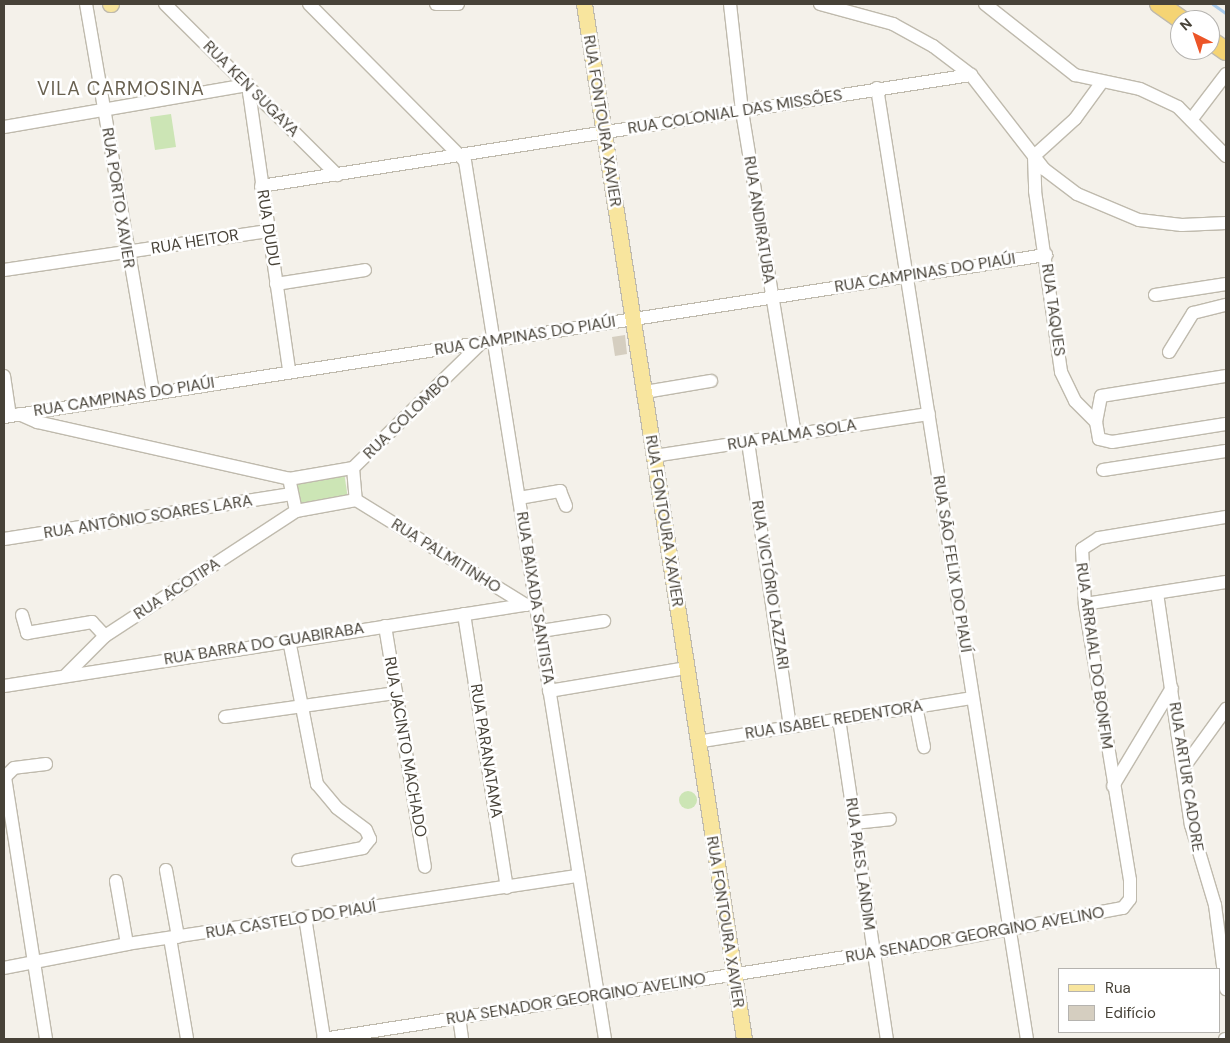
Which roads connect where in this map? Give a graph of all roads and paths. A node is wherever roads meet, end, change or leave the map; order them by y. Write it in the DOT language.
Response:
graph roads {
  1 [pos="86,4"];
  2 [pos="165,4"];
  3 [pos="309,4"];
  4 [pos="436,4"];
  5 [pos="458,4"];
  6 [pos="584,4"];
  7 [pos="730,4"];
  8 [pos="820,4"];
  9 [pos="1159,4"];
  10 [pos="988,5"];
  11 [pos="1170,12"];
  12 [pos="1226,74"];
  13 [pos="971,75"];
  14 [pos="1102,82"];
  15 [pos="248,85"];
  16 [pos="877,88"];
  17 [pos="104,111"];
  18 [pos="742,111"];
  19 [pos="1192,120"];
  20 [pos="4,127"];
  21 [pos="602,133"];
  22 [pos="1034,156"];
  23 [pos="1226,156"];
  24 [pos="463,157"];
  25 [pos="337,175"];
  26 [pos="261,186"];
  27 [pos="1226,223"];
  28 [pos="268,231"];
  29 [pos="127,253"];
  30 [pos="1046,255"];
  31 [pos="4,270"];
  32 [pos="365,270"];
  33 [pos="909,275"];
  34 [pos="276,284"];
  35 [pos="1226,284"];
  36 [pos="1155,296"];
  37 [pos="772,297"];
  38 [pos="1226,305"];
  39 [pos="634,319"];
  40 [pos="495,340"];
  41 [pos="481,343"];
  42 [pos="1169,352"];
  43 [pos="289,371"];
  44 [pos="4,376"];
  45 [pos="1226,376"];
  46 [pos="711,381"];
  47 [pos="153,392"];
  48 [pos="645,392"];
  49 [pos="929,414"];
  50 [pos="11,416"];
  51 [pos="1096,422"];
  52 [pos="1226,424"];
  53 [pos="795,436"];
  54 [pos="748,442"];
  55 [pos="1226,450"];
  56 [pos="654,456"];
  57 [pos="353,468"];
  58 [pos="1103,470"];
  59 [pos="289,479"];
  60 [pos="292,494"];
  61 [pos="519,498"];
  62 [pos="356,500"];
  63 [pos="566,506"];
  64 [pos="296,511"];
  65 [pos="1226,517"];
  66 [pos="4,539"];
  67 [pos="1226,582"];
  68 [pos="1157,593"];
  69 [pos="1085,604"];
  70 [pos="531,605"];
  71 [pos="464,614"];
  72 [pos="22,615"];
  73 [pos="604,621"];
  74 [pos="385,626"];
  75 [pos="541,631"];
  76 [pos="105,636"];
  77 [pos="290,640"];
  78 [pos="687,668"];
  79 [pos="66,675"];
  80 [pos="4,686"];
  81 [pos="1172,688"];
  82 [pos="549,691"];
  83 [pos="396,692"];
  84 [pos="972,698"];
  85 [pos="301,706"];
  86 [pos="916,706"];
  87 [pos="1226,709"];
  88 [pos="224,717"];
  89 [pos="839,719"];
  90 [pos="790,727"];
  91 [pos="697,742"];
  92 [pos="924,746"];
  93 [pos="46,764"];
  94 [pos="1184,767"];
  95 [pos="1113,786"];
  96 [pos="890,819"];
  97 [pos="854,823"];
  98 [pos="10,850"];
  99 [pos="298,860"];
  100 [pos="425,867"];
  101 [pos="166,870"];
  102 [pos="579,876"];
  103 [pos="116,881"];
  104 [pos="507,888"];
  105 [pos="1220,904"];
  106 [pos="1123,908"];
  107 [pos="305,917"];
  108 [pos="1010,930"];
  109 [pos="174,938"];
  110 [pos="126,944"];
  111 [pos="873,954"];
  112 [pos="33,960"];
  113 [pos="1225,967"];
  114 [pos="4,968"];
  115 [pos="734,975"];
  116 [pos="1226,989"];
  117 [pos="598,996"];
  118 [pos="459,1017"];
  119 [pos="46,1039"];
  120 [pos="187,1039"];
  121 [pos="324,1039"];
  122 [pos="462,1039"];
  123 [pos="605,1039"];
  124 [pos="744,1039"];
  125 [pos="887,1039"];
  126 [pos="1027,1039"];
  1 -- 17 [label="street, RUA PORTO XAVIER"];
  2 -- 15 [label="street, RUA KEN SUGAYA"];
  3 -- 24 [label="street"];
  4 -- 5 [label="street"];
  6 -- 21 [label="main road, RUA FONTOURA XAVIER"];
  7 -- 18 [label="street, RUA ANDIRATUBA"];
  8 -- 13 [label="street"];
  9 -- 11 [label="highway"];
  10 -- 14 [label="street"];
  12 -- 19 [label="street"];
  13 -- 16 [label="street, RUA COLONIAL DAS MISSÕES"];
  13 -- 22 [label="street"];
  14 -- 19 [label="street"];
  14 -- 22 [label="street"];
  15 -- 17 [label="street"];
  15 -- 25 [label="street, RUA KEN SUGAYA"];
  15 -- 26 [label="street, RUA DUDU"];
  16 -- 18 [label="street, RUA COLONIAL DAS MISSÕES"];
  16 -- 33 [label="street, RUA SÃO FELIX DO PIAUÍ"];
  17 -- 20 [label="street"];
  17 -- 29 [label="street, RUA PORTO XAVIER"];
  18 -- 21 [label="street, RUA COLONIAL DAS MISSÕES"];
  18 -- 37 [label="street, RUA ANDIRATUBA"];
  19 -- 23 [label="street"];
  21 -- 24 [label="street, RUA COLONIAL DAS MISSÕES"];
  21 -- 39 [label="main road, RUA FONTOURA XAVIER"];
  22 -- 27 [label="street"];
  22 -- 30 [label="street, RUA TAQUES"];
  24 -- 25 [label="street, RUA COLONIAL DAS MISSÕES"];
  24 -- 40 [label="street, RUA BAIXADA SANTISTA"];
  25 -- 26 [label="street, RUA COLONIAL DAS MISSÕES"];
  26 -- 28 [label="street, RUA DUDU"];
  28 -- 29 [label="street, RUA HEITOR"];
  28 -- 34 [label="street, RUA DUDU"];
  29 -- 31 [label="street, RUA HEITOR"];
  29 -- 47 [label="street, RUA PORTO XAVIER"];
  30 -- 33 [label="street, RUA CAMPINAS DO PIAÚI"];
  30 -- 51 [label="street, RUA TAQUES"];
  32 -- 34 [label="street"];
  33 -- 37 [label="street, RUA CAMPINAS DO PIAÚI"];
  33 -- 49 [label="street, RUA SÃO FELIX DO PIAUÍ"];
  34 -- 43 [label="street, RUA DUDU"];
  35 -- 36 [label="street"];
  37 -- 39 [label="street, RUA CAMPINAS DO PIAÚI"];
  37 -- 53 [label="street, RUA ANDIRATUBA"];
  38 -- 42 [label="street"];
  39 -- 40 [label="street, RUA CAMPINAS DO PIAÚI"];
  39 -- 48 [label="main road, RUA FONTOURA XAVIER"];
  40 -- 41 [label="street, RUA CAMPINAS DO PIAÚI"];
  40 -- 61 [label="street, RUA BAIXADA SANTISTA"];
  41 -- 43 [label="street, RUA CAMPINAS DO PIAÚI"];
  41 -- 57 [label="street, RUA COLOMBO"];
  43 -- 47 [label="street, RUA CAMPINAS DO PIAÚI"];
  44 -- 50 [label="street"];
  45 -- 51 [label="street"];
  46 -- 48 [label="street"];
  47 -- 50 [label="street, RUA CAMPINAS DO PIAÚI"];
  48 -- 56 [label="main road, RUA FONTOURA XAVIER"];
  49 -- 53 [label="street, RUA PALMA SOLA"];
  49 -- 84 [label="street, RUA SÃO FELIX DO PIAUÍ"];
  50 -- 59 [label="street"];
  51 -- 52 [label="street, RUA TAQUES"];
  53 -- 54 [label="street, RUA PALMA SOLA"];
  54 -- 56 [label="street, RUA PALMA SOLA"];
  54 -- 90 [label="street, RUA VICTÓRIO LAZZARI"];
  55 -- 58 [label="street"];
  56 -- 78 [label="main road, RUA FONTOURA XAVIER"];
  57 -- 59 [label="street"];
  57 -- 62 [label="street"];
  59 -- 60 [label="street"];
  60 -- 64 [label="street"];
  60 -- 66 [label="street, RUA ANTÔNIO SOARES LARA"];
  61 -- 63 [label="street"];
  61 -- 70 [label="street, RUA BAIXADA SANTISTA"];
  62 -- 64 [label="street"];
  62 -- 70 [label="street, RUA PALMITINHO"];
  64 -- 76 [label="street, RUA ACOTIPA"];
  65 -- 69 [label="street, RUA ARRAIAL DO BONFIM"];
  67 -- 68 [label="street"];
  68 -- 69 [label="street"];
  68 -- 81 [label="street, RUA ARTUR CADORE"];
  69 -- 95 [label="street, RUA ARRAIAL DO BONFIM"];
  70 -- 71 [label="street, RUA BARRA DO GUABIRABA"];
  70 -- 75 [label="street, RUA BAIXADA SANTISTA"];
  71 -- 74 [label="street, RUA BARRA DO GUABIRABA"];
  71 -- 104 [label="street, RUA PARANATAMA"];
  72 -- 76 [label="street"];
  73 -- 75 [label="street"];
  74 -- 77 [label="street, RUA BARRA DO GUABIRABA"];
  74 -- 83 [label="street, RUA JACINTO MACHADO"];
  75 -- 82 [label="street, RUA BAIXADA SANTISTA"];
  76 -- 79 [label="street, RUA ACOTIPA"];
  77 -- 79 [label="street, RUA BARRA DO GUABIRABA"];
  77 -- 85 [label="street"];
  78 -- 82 [label="street"];
  78 -- 91 [label="main road, RUA FONTOURA XAVIER"];
  79 -- 80 [label="street, RUA BARRA DO GUABIRABA"];
  81 -- 94 [label="street, RUA ARTUR CADORE"];
  81 -- 95 [label="street"];
  82 -- 102 [label="street, RUA BAIXADA SANTISTA"];
  83 -- 85 [label="street"];
  83 -- 100 [label="street, RUA JACINTO MACHADO"];
  84 -- 86 [label="street, RUA ISABEL REDENTORA"];
  84 -- 108 [label="street, RUA SÃO FELIX DO PIAUÍ"];
  85 -- 88 [label="street"];
  85 -- 99 [label="street"];
  86 -- 89 [label="street, RUA ISABEL REDENTORA"];
  86 -- 92 [label="street"];
  87 -- 94 [label="street"];
  89 -- 90 [label="street, RUA ISABEL REDENTORA"];
  89 -- 97 [label="street, RUA PAES LANDIM"];
  90 -- 91 [label="street, RUA ISABEL REDENTORA"];
  91 -- 115 [label="main road, RUA FONTOURA XAVIER"];
  93 -- 98 [label="street"];
  94 -- 105 [label="street, RUA ARTUR CADORE"];
  95 -- 106 [label="street, RUA ARRAIAL DO BONFIM"];
  96 -- 97 [label="street"];
  97 -- 111 [label="street, RUA PAES LANDIM"];
  98 -- 112 [label="street"];
  101 -- 109 [label="street"];
  102 -- 104 [label="street, RUA CASTELO DO PIAUÍ"];
  102 -- 117 [label="street, RUA BAIXADA SANTISTA"];
  103 -- 110 [label="street"];
  104 -- 107 [label="street, RUA CASTELO DO PIAUÍ"];
  105 -- 113 [label="street, RUA ARTUR CADORE"];
  106 -- 108 [label="street, RUA SENADOR GEORGINO AVELINO"];
  107 -- 109 [label="street, RUA CASTELO DO PIAUÍ"];
  107 -- 121 [label="street"];
  108 -- 111 [label="street, RUA SENADOR GEORGINO AVELINO"];
  108 -- 126 [label="street, RUA SÃO FELIX DO PIAUÍ"];
  109 -- 110 [label="street, RUA CASTELO DO PIAUÍ"];
  109 -- 120 [label="street"];
  110 -- 112 [label="street, RUA CASTELO DO PIAUÍ"];
  111 -- 115 [label="street, RUA SENADOR GEORGINO AVELINO"];
  111 -- 125 [label="street, RUA PAES LANDIM"];
  112 -- 114 [label="street, RUA CASTELO DO PIAUÍ"];
  112 -- 119 [label="street"];
  113 -- 116 [label="street, RUA ARTUR CADORE"];
  115 -- 117 [label="street, RUA SENADOR GEORGINO AVELINO"];
  115 -- 124 [label="main road, RUA FONTOURA XAVIER"];
  117 -- 118 [label="street, RUA SENADOR GEORGINO AVELINO"];
  117 -- 123 [label="street, RUA BAIXADA SANTISTA"];
  118 -- 121 [label="street, RUA SENADOR GEORGINO AVELINO"];
  118 -- 122 [label="street"];
}
